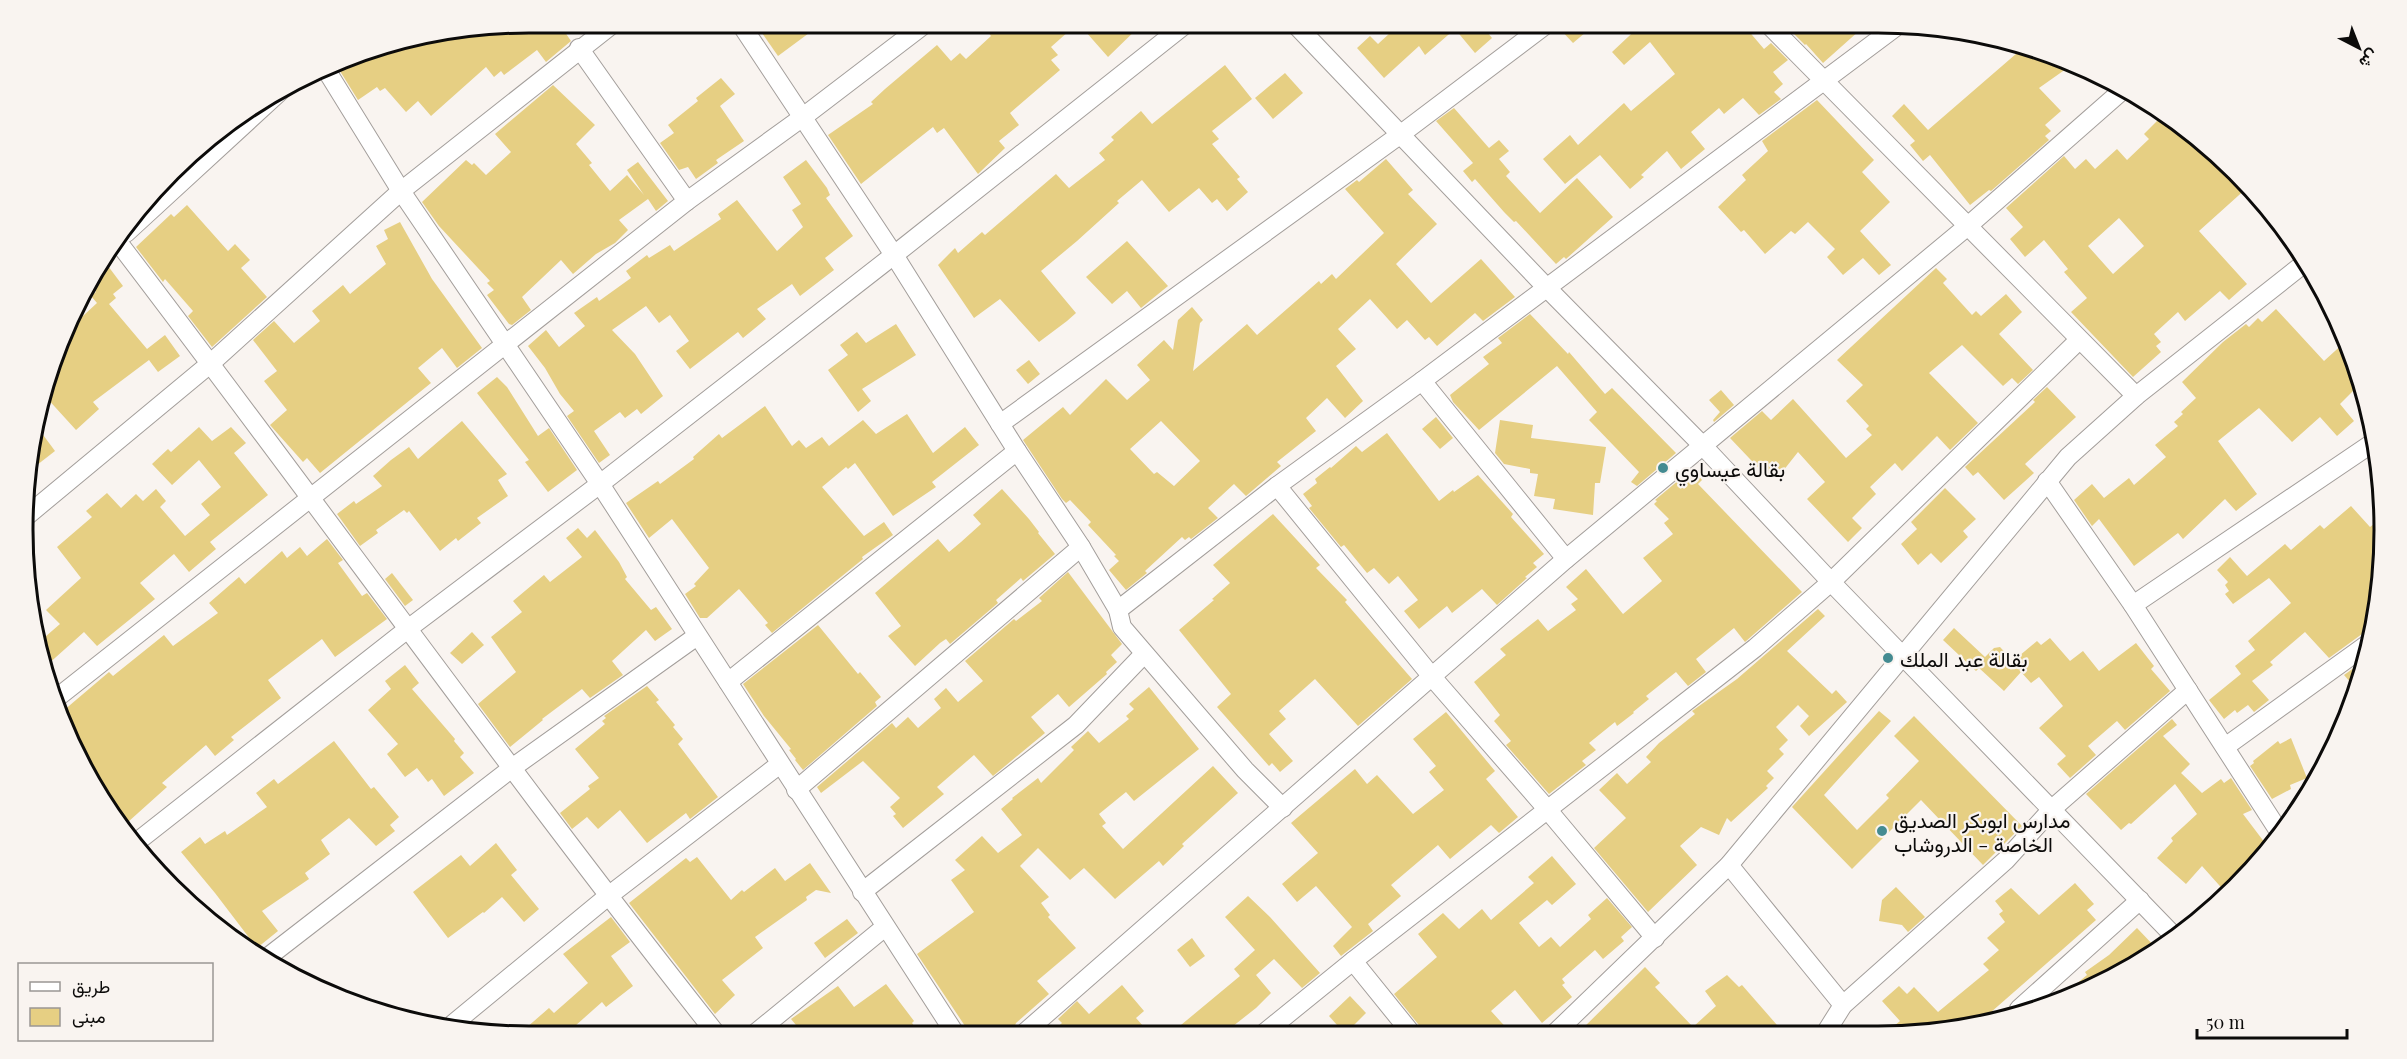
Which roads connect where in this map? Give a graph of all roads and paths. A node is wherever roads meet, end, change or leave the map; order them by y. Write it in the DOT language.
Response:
graph roads {
  1 [pos="599,33"];
  2 [pos="747,33"];
  3 [pos="912,33"];
  4 [pos="1173,33"];
  5 [pos="1305,33"];
  6 [pos="1534,33"];
  7 [pos="1777,33"];
  8 [pos="1887,33"];
  9 [pos="579,48"];
  10 [pos="329,75"];
  11 [pos="1822,80"];
  12 [pos="2117,95"];
  13 [pos="803,117"];
  14 [pos="247,122"];
  15 [pos="1401,134"];
  16 [pos="401,191"];
  17 [pos="687,201"];
  18 [pos="146,215"];
  19 [pos="1969,225"];
  20 [pos="122,247"];
  21 [pos="894,255"];
  22 [pos="2299,268"];
  23 [pos="1546,287"];
  24 [pos="2079,340"];
  25 [pos="505,345"];
  26 [pos="211,363"];
  27 [pos="1422,381"];
  28 [pos="2136,396"];
  29 [pos="1000,424"];
  30 [pos="1704,447"];
  31 [pos="2367,447"];
  32 [pos="1017,451"];
  33 [pos="2047,481"];
  34 [pos="600,484"];
  35 [pos="1277,486"];
  36 [pos="310,497"];
  37 [pos="34,510"];
  38 [pos="1081,547"];
  39 [pos="1566,560"];
  40 [pos="1831,582"];
  41 [pos="2133,605"];
  42 [pos="1118,610"];
  43 [pos="409,628"];
  44 [pos="697,636"];
  45 [pos="2358,652"];
  46 [pos="1144,654"];
  47 [pos="1904,655"];
  48 [pos="1433,678"];
  49 [pos="728,682"];
  50 [pos="2188,690"];
  51 [pos="61,695"];
  52 [pos="2225,747"];
  53 [pos="780,764"];
  54 [pos="512,768"];
  55 [pos="796,790"];
  56 [pos="1283,808"];
  57 [pos="1547,809"];
  58 [pos="2052,809"];
  59 [pos="2275,826"];
  60 [pos="141,838"];
  61 [pos="1729,865"];
  62 [pos="862,892"];
  63 [pos="608,897"];
  64 [pos="2140,900"];
  65 [pos="885,927"];
  66 [pos="2169,931"];
  67 [pos="1655,938"];
  68 [pos="272,954"];
  69 [pos="1353,961"];
  70 [pos="2025,1003"];
  71 [pos="1844,1005"];
  72 [pos="457,1021"];
  73 [pos="710,1026"];
  74 [pos="764,1026"];
  75 [pos="950,1026"];
  76 [pos="1032,1026"];
  77 [pos="1273,1026"];
  78 [pos="1406,1026"];
  79 [pos="1562,1026"];
  80 [pos="1830,1026"];
  1 -- 9 [label="street"];
  2 -- 13 [label="street"];
  3 -- 13 [label="street"];
  4 -- 21 [label="street"];
  5 -- 15 [label="street"];
  6 -- 15 [label="street"];
  7 -- 11 [label="street"];
  8 -- 11 [label="street"];
  9 -- 16 [label="street"];
  9 -- 17 [label="street"];
  10 -- 16 [label="street"];
  11 -- 19 [label="street"];
  11 -- 23 [label="street"];
  12 -- 19 [label="street"];
  13 -- 17 [label="street"];
  13 -- 21 [label="street"];
  14 -- 18 [label="street"];
  15 -- 23 [label="street"];
  15 -- 29 [label="street"];
  16 -- 25 [label="street"];
  16 -- 26 [label="street"];
  17 -- 25 [label="street"];
  19 -- 24 [label="street"];
  19 -- 30 [label="street"];
  20 -- 26 [label="street"];
  21 -- 29 [label="street"];
  21 -- 34 [label="street"];
  22 -- 28 [label="street"];
  23 -- 27 [label="street"];
  23 -- 30 [label="street"];
  24 -- 28 [label="street"];
  24 -- 40 [label="street"];
  25 -- 34 [label="street"];
  25 -- 36 [label="street"];
  26 -- 36 [label="street"];
  26 -- 37 [label="street"];
  27 -- 35 [label="street"];
  27 -- 39 [label="street"];
  28 -- 33 [label="street"];
  29 -- 32 [label="street"];
  30 -- 39 [label="street"];
  30 -- 40 [label="street"];
  31 -- 41 [label="street"];
  32 -- 38 [label="street"];
  32 -- 49 [label="street"];
  33 -- 41 [label="street"];
  33 -- 47 [label="street"];
  34 -- 43 [label="street"];
  34 -- 44 [label="street"];
  35 -- 42 [label="street"];
  35 -- 48 [label="street"];
  36 -- 43 [label="street"];
  36 -- 51 [label="street"];
  38 -- 42 [label="street"];
  38 -- 55 [label="street"];
  39 -- 48 [label="street"];
  40 -- 47 [label="street"];
  40 -- 57 [label="street"];
  41 -- 50 [label="street"];
  42 -- 46 [label="street"];
  43 -- 54 [label="street"];
  43 -- 60 [label="street"];
  44 -- 49 [label="street"];
  44 -- 54 [label="street"];
  45 -- 52 [label="street"];
  46 -- 56 [label="street"];
  46 -- 62 [label="street"];
  47 -- 58 [label="street"];
  47 -- 61 [label="street"];
  48 -- 56 [label="street"];
  48 -- 57 [label="street"];
  49 -- 53 [label="street"];
  50 -- 52 [label="street"];
  50 -- 58 [label="street"];
  52 -- 59 [label="street"];
  53 -- 55 [label="street"];
  53 -- 63 [label="street"];
  54 -- 63 [label="street"];
  54 -- 68 [label="street"];
  55 -- 62 [label="street"];
  56 -- 76 [label="street"];
  57 -- 67 [label="street"];
  57 -- 69 [label="street"];
  58 -- 64 [label="street"];
  58 -- 71 [label="street"];
  61 -- 67 [label="street"];
  61 -- 71 [label="street"];
  62 -- 65 [label="street"];
  63 -- 72 [label="street"];
  63 -- 73 [label="street"];
  64 -- 66 [label="street"];
  64 -- 70 [label="street"];
  65 -- 74 [label="street"];
  65 -- 75 [label="street"];
  67 -- 79 [label="street"];
  69 -- 77 [label="street"];
  69 -- 78 [label="street"];
  71 -- 80 [label="street"];
}
